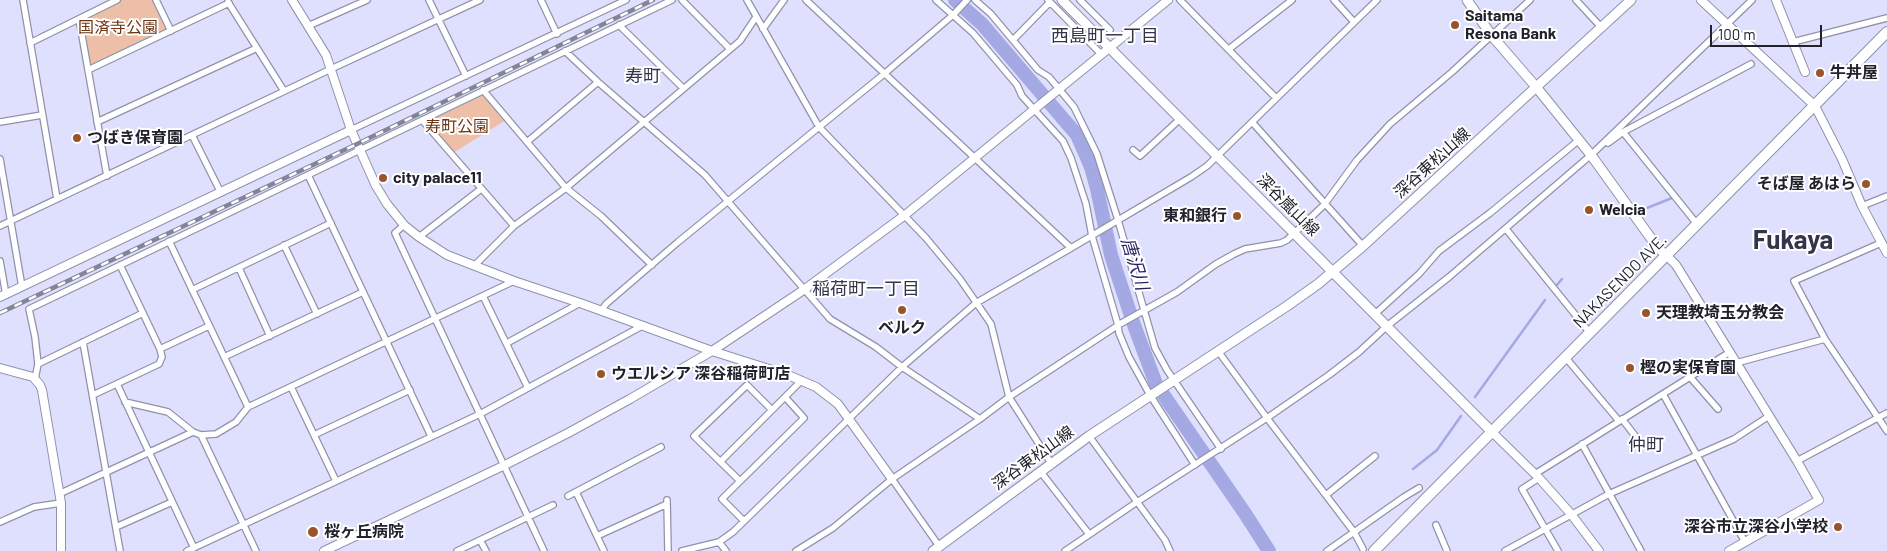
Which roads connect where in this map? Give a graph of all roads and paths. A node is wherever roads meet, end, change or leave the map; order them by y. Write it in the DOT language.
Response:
graph roads {
  1 [pos="23,0"];
  2 [pos="117,0"];
  3 [pos="156,0"];
  4 [pos="292,0"];
  5 [pos="367,0"];
  6 [pos="429,0"];
  7 [pos="480,0"];
  8 [pos="541,0"];
  9 [pos="626,0"];
  10 [pos="672,0"];
  11 [pos="682,0"];
  12 [pos="747,0"];
  13 [pos="784,0"];
  14 [pos="806,0"];
  15 [pos="936,0"];
  16 [pos="967,0"];
  17 [pos="975,0"];
  18 [pos="1062,0"];
  19 [pos="1080,0"];
  20 [pos="1168,0"];
  21 [pos="1180,0"];
  22 [pos="1292,0"];
  23 [pos="1334,0"];
  24 [pos="1377,0"];
  25 [pos="1467,0"];
  26 [pos="1530,0"];
  27 [pos="1576,0"];
  28 [pos="1631,0"];
  29 [pos="1701,0"];
  30 [pos="1752,0"];
  31 [pos="1776,0"];
  32 [pos="1049,1"];
  33 [pos="228,2"];
  34 [pos="954,14"];
  35 [pos="756,17"];
  36 [pos="1887,18"];
  37 [pos="79,19"];
  38 [pos="438,20"];
  39 [pos="1354,22"];
  40 [pos="619,24"];
  41 [pos="1726,24"];
  42 [pos="308,26"];
  43 [pos="1601,27"];
  44 [pos="763,30"];
  45 [pos="1110,30"];
  46 [pos="171,31"];
  47 [pos="1887,32"];
  48 [pos="557,34"];
  49 [pos="1492,36"];
  50 [pos="1013,40"];
  51 [pos="1793,42"];
  52 [pos="30,43"];
  53 [pos="257,48"];
  54 [pos="1110,48"];
  55 [pos="730,49"];
  56 [pos="1230,49"];
  57 [pos="565,51"];
  58 [pos="1102,54"];
  59 [pos="1751,64"];
  60 [pos="331,69"];
  61 [pos="88,70"];
  62 [pos="1805,72"];
  63 [pos="884,74"];
  64 [pos="466,76"];
  65 [pos="598,82"];
  66 [pos="683,88"];
  67 [pos="1537,88"];
  68 [pos="483,90"];
  69 [pos="1059,90"];
  70 [pos="284,91"];
  71 [pos="1276,98"];
  72 [pos="1815,106"];
  73 [pos="1036,109"];
  74 [pos="42,115"];
  75 [pos="1181,118"];
  76 [pos="422,120"];
  77 [pos="0,122"];
  78 [pos="97,122"];
  79 [pos="644,122"];
  80 [pos="1252,122"];
  81 [pos="819,127"];
  82 [pos="351,130"];
  83 [pos="1623,132"];
  84 [pos="192,135"];
  85 [pos="1579,140"];
  86 [pos="527,142"];
  87 [pos="360,150"];
  88 [pos="1133,150"];
  89 [pos="1591,155"];
  90 [pos="1219,156"];
  91 [pos="975,158"];
  92 [pos="0,159"];
  93 [pos="308,175"];
  94 [pos="107,176"];
  95 [pos="566,188"];
  96 [pos="481,189"];
  97 [pos="221,193"];
  98 [pos="1887,196"];
  99 [pos="57,199"];
  100 [pos="729,202"];
  101 [pos="1324,205"];
  102 [pos="1862,206"];
  103 [pos="905,214"];
  104 [pos="10,221"];
  105 [pos="1117,221"];
  106 [pos="331,223"];
  107 [pos="1697,224"];
  108 [pos="404,225"];
  109 [pos="0,226"];
  110 [pos="514,226"];
  111 [pos="1506,229"];
  112 [pos="1294,233"];
  113 [pos="1094,235"];
  114 [pos="419,237"];
  115 [pos="169,242"];
  116 [pos="1881,243"];
  117 [pos="284,245"];
  118 [pos="1363,246"];
  119 [pos="1071,248"];
  120 [pos="1887,253"];
  121 [pos="1667,256"];
  122 [pos="0,261"];
  123 [pos="120,265"];
  124 [pos="652,265"];
  125 [pos="474,266"];
  126 [pos="239,268"];
  127 [pos="1333,271"];
  128 [pos="514,282"];
  129 [pos="22,287"];
  130 [pos="805,289"];
  131 [pos="192,290"];
  132 [pos="363,292"];
  133 [pos="3,296"];
  134 [pos="484,296"];
  135 [pos="976,302"];
  136 [pos="580,303"];
  137 [pos="600,311"];
  138 [pos="1144,311"];
  139 [pos="143,313"];
  140 [pos="317,314"];
  141 [pos="1376,314"];
  142 [pos="435,319"];
  143 [pos="1119,324"];
  144 [pos="209,326"];
  145 [pos="642,326"];
  146 [pos="1388,326"];
  147 [pos="1590,333"];
  148 [pos="270,336"];
  149 [pos="1825,340"];
  150 [pos="83,342"];
  151 [pos="387,342"];
  152 [pos="507,343"];
  153 [pos="160,349"];
  154 [pos="712,351"];
  155 [pos="1218,351"];
  156 [pos="1730,352"];
  157 [pos="224,357"];
  158 [pos="1566,358"];
  159 [pos="1736,363"];
  160 [pos="38,364"];
  161 [pos="902,367"];
  162 [pos="0,368"];
  163 [pos="1690,377"];
  164 [pos="35,379"];
  165 [pos="802,380"];
  166 [pos="1172,381"];
  167 [pos="117,384"];
  168 [pos="291,386"];
  169 [pos="528,388"];
  170 [pos="410,390"];
  171 [pos="1151,394"];
  172 [pos="1663,394"];
  173 [pos="93,395"];
  174 [pos="785,397"];
  175 [pos="1009,398"];
  176 [pos="125,402"];
  177 [pos="248,406"];
  178 [pos="1718,409"];
  179 [pos="772,410"];
  180 [pos="1887,413"];
  181 [pos="480,414"];
  182 [pos="1769,416"];
  183 [pos="1267,418"];
  184 [pos="1877,418"];
  185 [pos="850,419"];
  186 [pos="980,419"];
  187 [pos="1621,420"];
  188 [pos="1887,431"];
  189 [pos="192,432"];
  190 [pos="1492,432"];
  191 [pos="201,435"];
  192 [pos="314,435"];
  193 [pos="431,436"];
  194 [pos="1089,436"];
  195 [pos="1636,437"];
  196 [pos="1582,444"];
  197 [pos="661,447"];
  198 [pos="1220,449"];
  199 [pos="149,453"];
  200 [pos="1375,456"];
  201 [pos="1698,456"];
  202 [pos="1797,461"];
  203 [pos="721,462"];
  204 [pos="1051,463"];
  205 [pos="1196,464"];
  206 [pos="504,466"];
  207 [pos="1040,471"];
  208 [pos="106,473"];
  209 [pos="1537,476"];
  210 [pos="892,479"];
  211 [pos="336,481"];
  212 [pos="740,481"];
  213 [pos="1420,488"];
  214 [pos="576,492"];
  215 [pos="59,494"];
  216 [pos="1609,494"];
  217 [pos="1326,495"];
  218 [pos="568,496"];
  219 [pos="172,502"];
  220 [pos="1137,502"];
  221 [pos="61,503"];
  222 [pos="553,504"];
  223 [pos="1571,514"];
  224 [pos="528,518"];
  225 [pos="743,520"];
  226 [pos="0,522"];
  227 [pos="244,525"];
  228 [pos="1436,525"];
  229 [pos="116,527"];
  230 [pos="1545,528"];
  231 [pos="1354,532"];
  232 [pos="1089,534"];
  233 [pos="597,536"];
  234 [pos="480,540"];
  235 [pos="719,542"];
  236 [pos="1745,542"];
  237 [pos="194,548"];
  238 [pos="1363,549"];
  239 [pos="938,550"];
  240 [pos="61,551"];
  241 [pos="120,551"];
  242 [pos="188,551"];
  243 [pos="256,551"];
  244 [pos="324,551"];
  245 [pos="457,551"];
  246 [pos="486,551"];
  247 [pos="544,551"];
  248 [pos="604,551"];
  249 [pos="668,551"];
  250 [pos="682,551"];
  251 [pos="726,551"];
  252 [pos="796,551"];
  253 [pos="1065,551"];
  254 [pos="1170,551"];
  255 [pos="1327,551"];
  256 [pos="1374,551"];
  257 [pos="1447,551"];
  258 [pos="1505,551"];
  259 [pos="1558,551"];
  260 [pos="1599,551"];
  261 [pos="1641,551"];
  262 [pos="1729,551"];
  1 -- 52 [label="street"];
  2 -- 37 [label="street"];
  3 -- 46 [label="street"];
  4 -- 42 [label="street"];
  5 -- 42 [label="street"];
  6 -- 38 [label="street"];
  7 -- 38 [label="street"];
  8 -- 48 [label="street"];
  9 -- 48 [label="street"];
  10 -- 40 [label="street"];
  11 -- 55 [label="street"];
  12 -- 35 [label="street"];
  13 -- 44 [label="street"];
  14 -- 63 [label="street"];
  15 -- 34 [label="street"];
  16 -- 34 [label="street"];
  17 -- 50 [label="street"];
  18 -- 54 [label="main road, 深谷嵐山線"];
  19 -- 45 [label="street"];
  20 -- 54 [label="street"];
  21 -- 56 [label="street"];
  22 -- 56 [label="street"];
  23 -- 39 [label="street"];
  24 -- 39 [label="street"];
  25 -- 49 [label="main road"];
  26 -- 49 [label="street"];
  27 -- 43 [label="street"];
  28 -- 43 [label="main road, 深谷東松山線"];
  29 -- 41 [label="street"];
  30 -- 41 [label="street"];
  31 -- 51 [label="street"];
  32 -- 50 [label="street"];
  32 -- 58 [label="street"];
  33 -- 46 [label="street"];
  33 -- 53 [label="street"];
  34 -- 63 [label="street"];
  34 -- 73 [label="street"];
  35 -- 44 [label="street"];
  35 -- 55 [label="street"];
  36 -- 51 [label="street"];
  37 -- 52 [label="street"];
  37 -- 61 [label="street"];
  38 -- 60 [label="street"];
  38 -- 64 [label="street"];
  39 -- 71 [label="street"];
  40 -- 57 [label="street"];
  40 -- 66 [label="street"];
  41 -- 72 [label="street"];
  41 -- 89 [label="street"];
  42 -- 60 [label="street"];
  43 -- 67 [label="main road, 深谷東松山線"];
  44 -- 81 [label="street"];
  46 -- 61 [label="street"];
  47 -- 72 [label="highway, NAKASENDO AVE."];
  48 -- 64 [label="street"];
  49 -- 67 [label="main road"];
  49 -- 101 [label="street"];
  50 -- 69 [label="street"];
  51 -- 62 [label="street"];
  52 -- 74 [label="street"];
  53 -- 70 [label="street"];
  53 -- 78 [label="street"];
  54 -- 58 [label="street"];
  54 -- 75 [label="main road, 深谷嵐山線"];
  55 -- 66 [label="street"];
  56 -- 71 [label="street"];
  57 -- 65 [label="street"];
  57 -- 68 [label="street"];
  58 -- 69 [label="street"];
  59 -- 83 [label="street"];
  60 -- 70 [label="street"];
  60 -- 82 [label="street"];
  61 -- 78 [label="street"];
  63 -- 81 [label="street"];
  63 -- 91 [label="street"];
  64 -- 82 [label="street"];
  65 -- 79 [label="street"];
  65 -- 86 [label="street"];
  66 -- 79 [label="street"];
  67 -- 85 [label="main road"];
  67 -- 118 [label="main road, 深谷東松山線"];
  68 -- 76 [label="street"];
  68 -- 86 [label="street"];
  69 -- 73 [label="street"];
  69 -- 105 [label="street"];
  70 -- 84 [label="street"];
  71 -- 80 [label="street"];
  72 -- 102 [label="street"];
  72 -- 107 [label="highway, NAKASENDO AVE."];
  73 -- 91 [label="street"];
  73 -- 113 [label="street"];
  74 -- 77 [label="street"];
  74 -- 99 [label="street"];
  75 -- 88 [label="street"];
  75 -- 90 [label="main road, 深谷嵐山線"];
  76 -- 87 [label="street"];
  76 -- 96 [label="street"];
  78 -- 94 [label="street"];
  79 -- 95 [label="street"];
  79 -- 100 [label="street"];
  80 -- 90 [label="street"];
  80 -- 101 [label="street"];
  81 -- 100 [label="street"];
  81 -- 103 [label="street"];
  82 -- 87 [label="street"];
  82 -- 97 [label="street"];
  83 -- 89 [label="street"];
  83 -- 107 [label="street"];
  84 -- 94 [label="street"];
  84 -- 97 [label="street"];
  85 -- 89 [label="main road"];
  85 -- 141 [label="street"];
  86 -- 95 [label="street"];
  87 -- 93 [label="street"];
  87 -- 108 [label="street"];
  89 -- 111 [label="street"];
  89 -- 121 [label="main road"];
  90 -- 105 [label="street"];
  90 -- 112 [label="main road, 深谷嵐山線"];
  91 -- 103 [label="street"];
  91 -- 119 [label="street"];
  92 -- 104 [label="street"];
  93 -- 106 [label="street"];
  93 -- 115 [label="street"];
  94 -- 99 [label="street"];
  95 -- 110 [label="street"];
  95 -- 124 [label="street"];
  96 -- 110 [label="street"];
  96 -- 114 [label="street"];
  97 -- 129 [label="street"];
  98 -- 102 [label="street"];
  99 -- 104 [label="street"];
  100 -- 124 [label="street"];
  100 -- 130 [label="street"];
  101 -- 112 [label="street"];
  101 -- 118 [label="street"];
  102 -- 116 [label="street"];
  103 -- 130 [label="street"];
  103 -- 135 [label="street"];
  104 -- 109 [label="street"];
  104 -- 129 [label="street"];
  105 -- 113 [label="street"];
  105 -- 138 [label="street"];
  106 -- 117 [label="street"];
  106 -- 132 [label="street"];
  107 -- 121 [label="highway, NAKASENDO AVE."];
  108 -- 114 [label="street"];
  108 -- 142 [label="street"];
  110 -- 125 [label="street"];
  111 -- 146 [label="street"];
  111 -- 147 [label="street"];
  112 -- 127 [label="main road, 深谷嵐山線"];
  112 -- 138 [label="street"];
  113 -- 119 [label="street"];
  113 -- 143 [label="street"];
  114 -- 125 [label="street"];
  115 -- 123 [label="street"];
  115 -- 131 [label="street"];
  116 -- 120 [label="street"];
  116 -- 149 [label="street"];
  117 -- 126 [label="street"];
  117 -- 140 [label="street"];
  118 -- 127 [label="main road, 深谷東松山線"];
  119 -- 135 [label="street"];
  121 -- 147 [label="highway, NAKASENDO AVE."];
  121 -- 156 [label="street"];
  122 -- 133 [label="street"];
  123 -- 139 [label="street"];
  123 -- 160 [label="street"];
  124 -- 137 [label="street"];
  125 -- 128 [label="street"];
  126 -- 131 [label="street"];
  126 -- 148 [label="street"];
  127 -- 141 [label="main road, 深谷嵐山線"];
  127 -- 155 [label="main road, 深谷東松山線"];
  128 -- 134 [label="street"];
  128 -- 136 [label="street"];
  129 -- 133 [label="street"];
  130 -- 154 [label="street"];
  130 -- 161 [label="street"];
  131 -- 144 [label="street"];
  132 -- 140 [label="street"];
  132 -- 151 [label="street"];
  134 -- 142 [label="street"];
  134 -- 152 [label="street"];
  135 -- 161 [label="street"];
  135 -- 175 [label="street"];
  136 -- 137 [label="street"];
  136 -- 152 [label="street"];
  137 -- 145 [label="street"];
  138 -- 143 [label="street"];
  138 -- 166 [label="street"];
  139 -- 150 [label="street"];
  139 -- 153 [label="street"];
  140 -- 148 [label="street"];
  141 -- 146 [label="main road, 深谷嵐山線"];
  142 -- 151 [label="street"];
  142 -- 181 [label="street"];
  143 -- 171 [label="street"];
  143 -- 175 [label="street"];
  144 -- 153 [label="street"];
  144 -- 157 [label="street"];
  145 -- 154 [label="street"];
  145 -- 169 [label="street"];
  146 -- 183 [label="street"];
  146 -- 190 [label="main road, 深谷嵐山線"];
  147 -- 158 [label="highway, NAKASENDO AVE."];
  148 -- 157 [label="street"];
  149 -- 159 [label="street"];
  149 -- 184 [label="street"];
  150 -- 160 [label="street"];
  150 -- 173 [label="street"];
  151 -- 168 [label="street"];
  151 -- 170 [label="street"];
  152 -- 169 [label="street"];
  153 -- 167 [label="street"];
  154 -- 165 [label="street"];
  154 -- 206 [label="street"];
  155 -- 166 [label="main road, 深谷東松山線"];
  155 -- 183 [label="street"];
  156 -- 159 [label="street"];
  156 -- 163 [label="street"];
  157 -- 177 [label="street"];
  158 -- 187 [label="street"];
  158 -- 190 [label="highway, NAKASENDO AVE."];
  159 -- 182 [label="street"];
  160 -- 164 [label="street"];
  161 -- 185 [label="street"];
  161 -- 186 [label="street"];
  162 -- 164 [label="street"];
  163 -- 172 [label="street"];
  163 -- 178 [label="street"];
  164 -- 215 [label="street"];
  165 -- 174 [label="street"];
  165 -- 185 [label="street"];
  166 -- 171 [label="main road, 深谷東松山線"];
  166 -- 198 [label="street"];
  167 -- 173 [label="street"];
  167 -- 176 [label="street"];
  168 -- 177 [label="street"];
  168 -- 192 [label="street"];
  169 -- 181 [label="street"];
  170 -- 192 [label="street"];
  170 -- 193 [label="street"];
  171 -- 194 [label="main road, 深谷東松山線"];
  171 -- 205 [label="street"];
  172 -- 187 [label="street"];
  172 -- 201 [label="street"];
  173 -- 208 [label="street"];
  174 -- 179 [label="street"];
  174 -- 212 [label="street"];
  175 -- 186 [label="street"];
  175 -- 204 [label="street"];
  176 -- 189 [label="street"];
  176 -- 199 [label="street"];
  177 -- 191 [label="street"];
  179 -- 203 [label="street"];
  179 -- 203 [label="street"];
  180 -- 184 [label="street"];
  181 -- 193 [label="street"];
  181 -- 206 [label="street"];
  182 -- 201 [label="street"];
  182 -- 202 [label="street"];
  183 -- 198 [label="street"];
  183 -- 217 [label="street"];
  184 -- 188 [label="street"];
  184 -- 202 [label="street"];
  185 -- 210 [label="street"];
  185 -- 225 [label="street"];
  186 -- 210 [label="street"];
  187 -- 195 [label="street"];
  187 -- 196 [label="street"];
  189 -- 191 [label="street"];
  189 -- 199 [label="street"];
  190 -- 209 [label="street"];
  190 -- 256 [label="highway, NAKASENDO AVE."];
  191 -- 227 [label="street"];
  192 -- 211 [label="street"];
  193 -- 211 [label="street"];
  194 -- 204 [label="main road, 深谷東松山線"];
  194 -- 220 [label="street"];
  196 -- 209 [label="street"];
  196 -- 216 [label="street"];
  197 -- 214 [label="street"];
  198 -- 205 [label="street"];
  199 -- 208 [label="street"];
  199 -- 219 [label="street"];
  200 -- 217 [label="street"];
  201 -- 216 [label="street"];
  201 -- 236 [label="street"];
  202 -- 236 [label="street"];
  203 -- 212 [label="street"];
  204 -- 207 [label="main road, 深谷東松山線"];
  205 -- 220 [label="street"];
  206 -- 224 [label="street"];
  206 -- 244 [label="street"];
  207 -- 232 [label="street"];
  207 -- 239 [label="main road, 深谷東松山線"];
  208 -- 215 [label="street"];
  208 -- 229 [label="street"];
  209 -- 223 [label="street"];
  209 -- 230 [label="street"];
  210 -- 239 [label="street"];
  210 -- 252 [label="street"];
  211 -- 227 [label="street"];
  212 -- 225 [label="street"];
  213 -- 231 [label="street"];
  214 -- 218 [label="street"];
  214 -- 233 [label="street"];
  215 -- 221 [label="street"];
  216 -- 223 [label="street"];
  216 -- 261 [label="street"];
  217 -- 231 [label="street"];
  219 -- 229 [label="street"];
  219 -- 237 [label="street"];
  220 -- 232 [label="street"];
  220 -- 254 [label="street"];
  221 -- 226 [label="street"];
  221 -- 240 [label="street"];
  222 -- 224 [label="street"];
  223 -- 230 [label="street"];
  223 -- 260 [label="street"];
  224 -- 234 [label="street"];
  224 -- 247 [label="street"];
  225 -- 235 [label="street"];
  227 -- 237 [label="street"];
  227 -- 243 [label="street"];
  228 -- 257 [label="street"];
  229 -- 241 [label="street"];
  230 -- 258 [label="street"];
  230 -- 259 [label="street"];
  231 -- 238 [label="street"];
  231 -- 255 [label="street"];
  232 -- 253 [label="street"];
  233 -- 248 [label="street"];
  233 -- 249 [label="street"];
  234 -- 245 [label="street"];
  234 -- 246 [label="street"];
  235 -- 250 [label="street"];
  235 -- 251 [label="street"];
  236 -- 262 [label="street"];
  237 -- 242 [label="street"];
}
